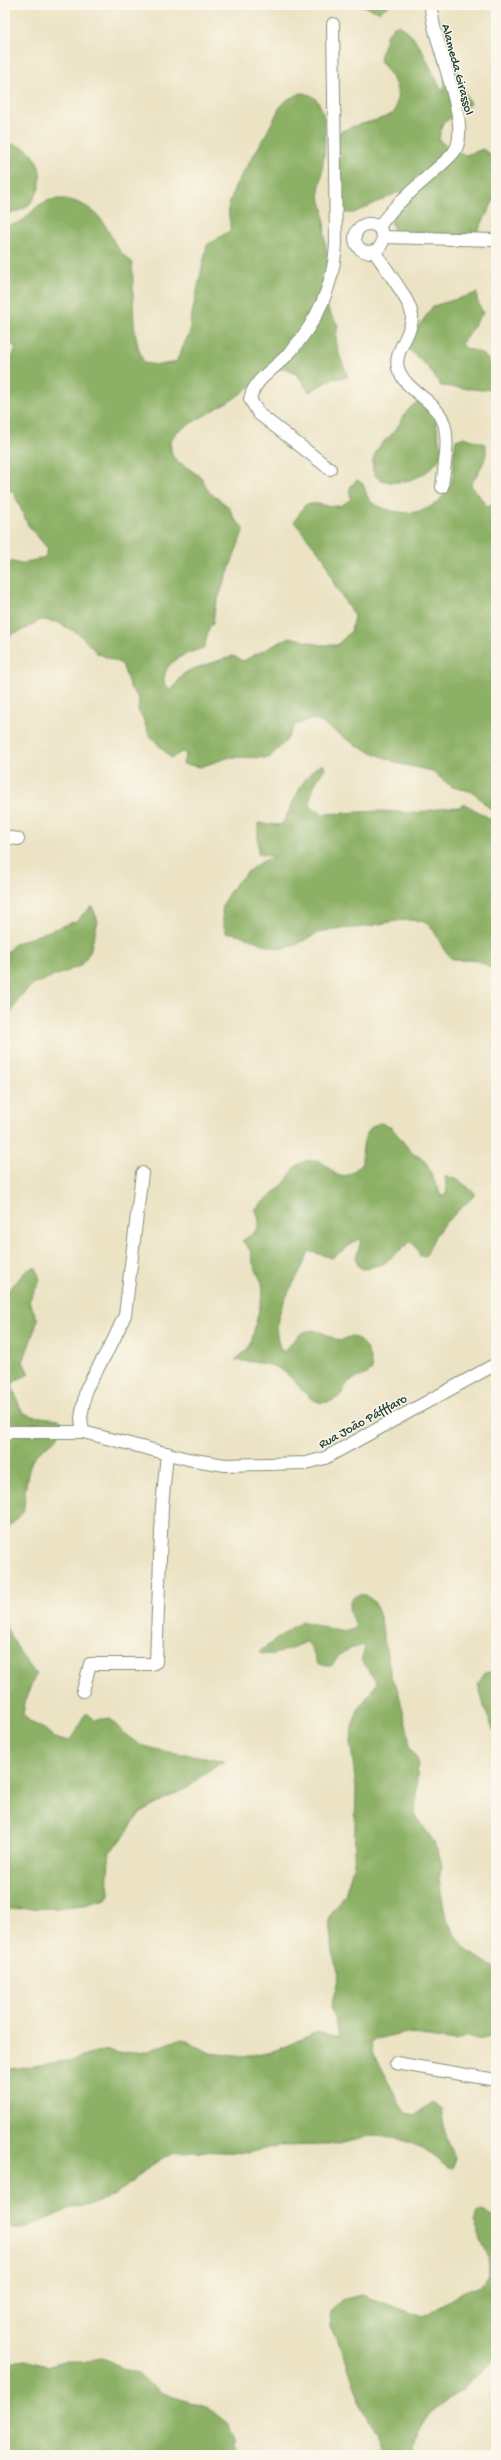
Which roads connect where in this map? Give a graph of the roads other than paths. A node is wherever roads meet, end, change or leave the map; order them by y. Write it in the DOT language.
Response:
graph roads {
  1 [pos="431,5"];
  2 [pos="333,24"];
  3 [pos="381,232"];
  4 [pos="356,240"];
  5 [pos="496,240"];
  6 [pos="336,243"];
  7 [pos="374,251"];
  8 [pos="330,469"];
  9 [pos="442,486"];
  10 [pos="5,837"];
  11 [pos="18,839"];
  12 [pos="142,1174"];
  13 [pos="496,1364"];
  14 [pos="5,1432"];
  15 [pos="83,1432"];
  16 [pos="167,1453"];
  17 [pos="83,1691"];
  18 [pos="396,2063"];
  19 [pos="496,2080"];
  1 -- 3 [label="street, Alameda Girassol"];
  2 -- 6 [label="street"];
  3 -- 4 [label="street"];
  3 -- 5 [label="street"];
  3 -- 7 [label="street"];
  4 -- 6 [label="street"];
  4 -- 7 [label="street"];
  6 -- 8 [label="street"];
  7 -- 9 [label="street"];
  10 -- 11 [label="street"];
  12 -- 15 [label="street"];
  13 -- 16 [label="street, Rua João Páfffaro"];
  14 -- 15 [label="street, Rua João Páfffaro"];
  15 -- 16 [label="street, Rua João Páfffaro"];
  16 -- 17 [label="street"];
  18 -- 19 [label="street"];
}
